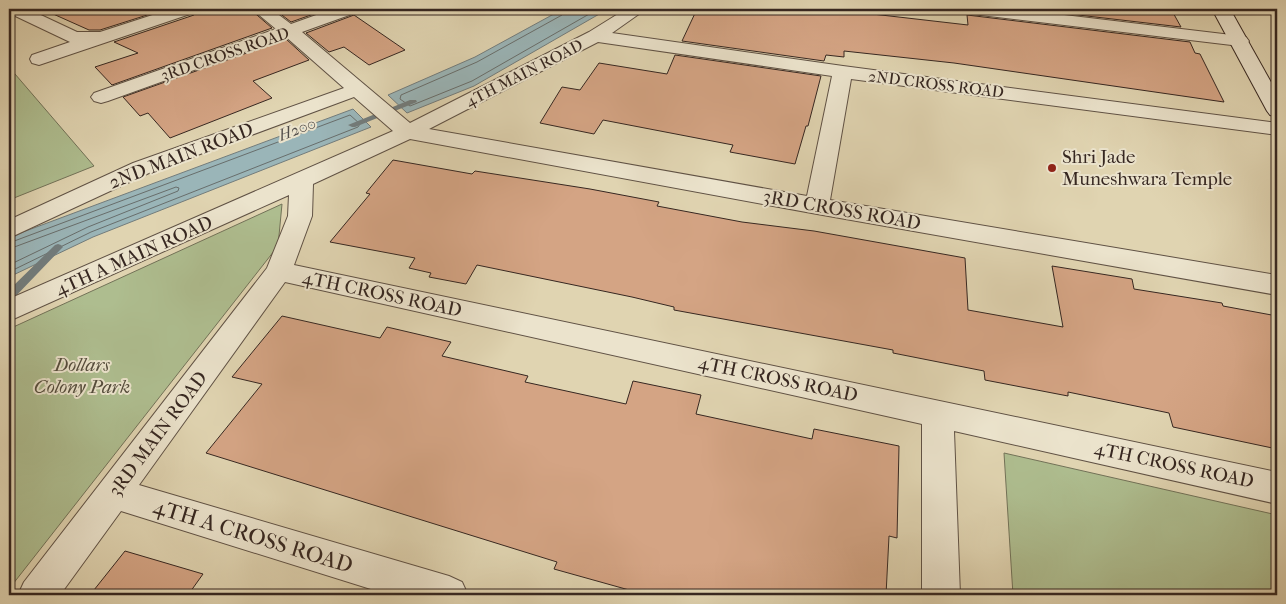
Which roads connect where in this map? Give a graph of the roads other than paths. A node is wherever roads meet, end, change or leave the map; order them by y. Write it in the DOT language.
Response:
graph roads {
  1 [pos="15,9"];
  2 [pos="187,9"];
  3 [pos="260,9"];
  4 [pos="349,9"];
  5 [pos="637,9"];
  6 [pos="972,9"];
  7 [pos="1221,9"];
  8 [pos="292,30"];
  9 [pos="112,35"];
  10 [pos="595,36"];
  11 [pos="1240,41"];
  12 [pos="40,60"];
  13 [pos="843,72"];
  14 [pos="363,96"];
  15 [pos="101,97"];
  16 [pos="1277,111"];
  17 [pos="400,126"];
  18 [pos="1277,129"];
  19 [pos="293,184"];
  20 [pos="817,206"];
  21 [pos="9,230"];
  22 [pos="279,271"];
  23 [pos="1277,285"];
  24 [pos="9,311"];
  25 [pos="938,414"];
  26 [pos="1277,488"];
  27 [pos="114,493"];
  28 [pos="37,595"];
  29 [pos="449,595"];
  30 [pos="941,595"];
  1 -- 9 [label="street"];
  2 -- 9 [label="street"];
  3 -- 8 [label="street"];
  4 -- 8 [label="street, 3RD CROSS ROAD"];
  5 -- 10 [label="street, 4TH MAIN ROAD"];
  6 -- 11 [label="street"];
  7 -- 11 [label="street"];
  8 -- 14 [label="street"];
  8 -- 15 [label="street, 3RD CROSS ROAD"];
  9 -- 12 [label="street"];
  10 -- 13 [label="street, 2ND CROSS ROAD"];
  10 -- 17 [label="street, 4TH MAIN ROAD"];
  11 -- 16 [label="street"];
  13 -- 18 [label="street, 2ND CROSS ROAD"];
  13 -- 20 [label="street"];
  14 -- 17 [label="street"];
  14 -- 21 [label="street, 2ND MAIN ROAD"];
  17 -- 19 [label="street, 4TH MAIN ROAD"];
  17 -- 20 [label="street, 3RD CROSS ROAD"];
  19 -- 22 [label="street, 3RD MAIN ROAD"];
  19 -- 24 [label="street, 4TH A MAIN ROAD"];
  20 -- 23 [label="street, 3RD CROSS ROAD"];
  22 -- 25 [label="street, 4TH CROSS ROAD"];
  22 -- 27 [label="street, 3RD MAIN ROAD"];
  25 -- 26 [label="street, 4TH CROSS ROAD"];
  25 -- 30 [label="street"];
  27 -- 28 [label="street, 3RD MAIN ROAD"];
  27 -- 29 [label="street, 4TH A CROSS ROAD"];
}
